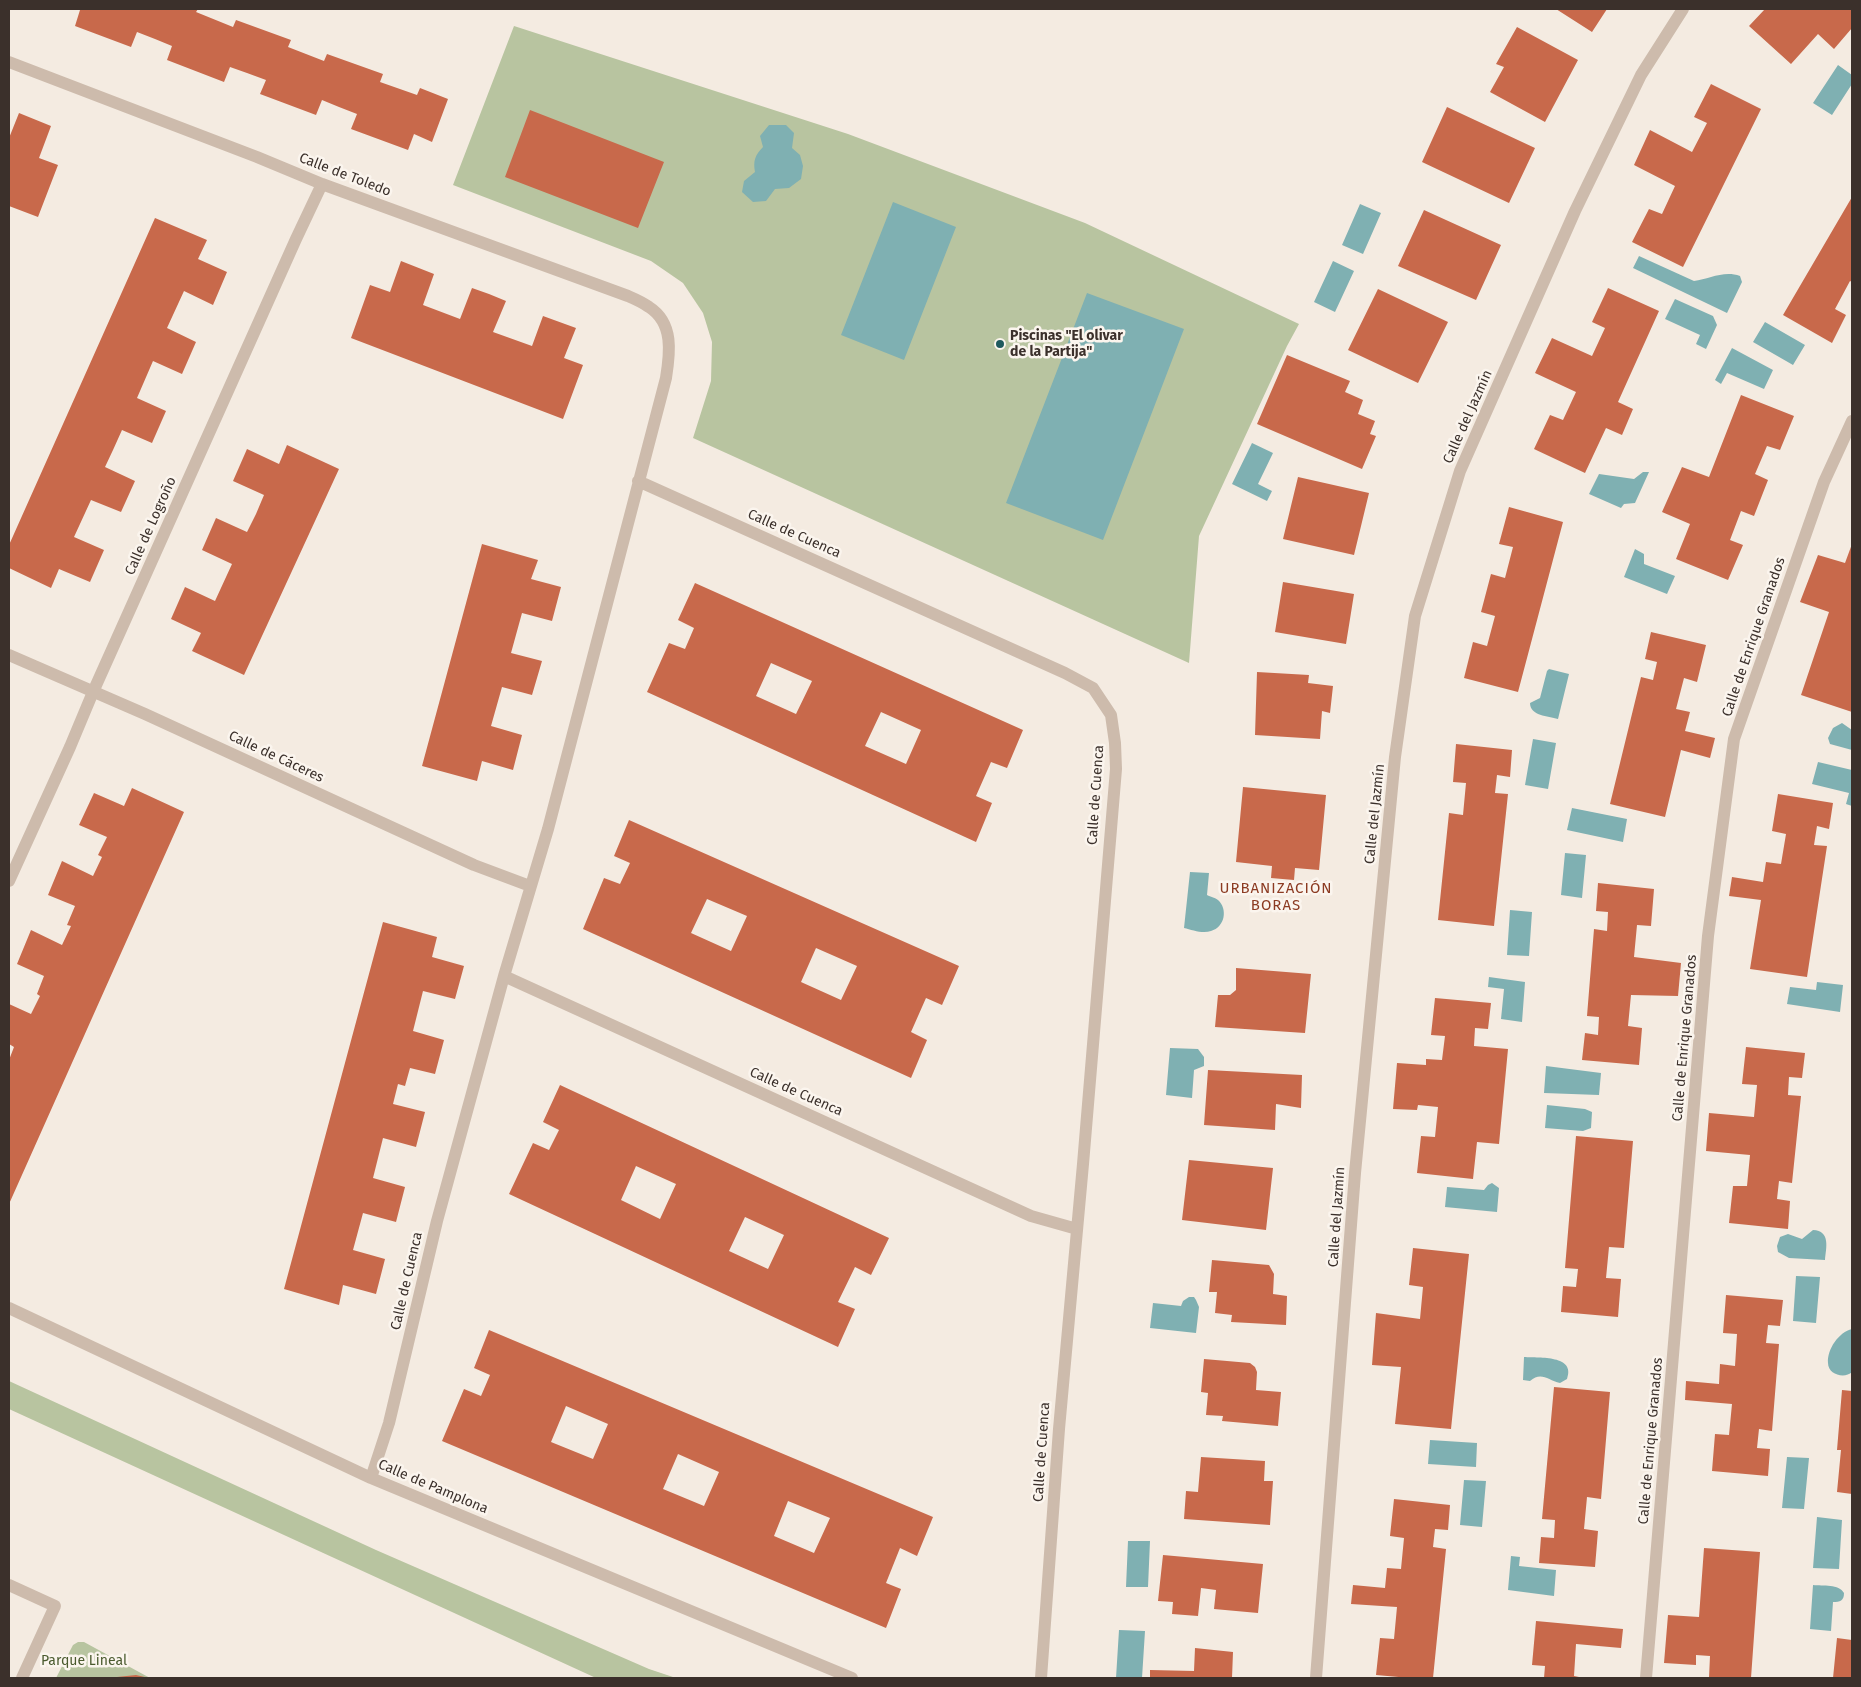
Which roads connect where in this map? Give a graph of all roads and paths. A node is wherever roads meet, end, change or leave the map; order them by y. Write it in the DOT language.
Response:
graph roads {
  1 [pos="1683,9"];
  2 [pos="9,62"];
  3 [pos="322,184"];
  4 [pos="665,324"];
  5 [pos="1852,421"];
  6 [pos="638,481"];
  7 [pos="9,655"];
  8 [pos="93,692"];
  9 [pos="9,881"];
  10 [pos="530,886"];
  11 [pos="504,976"];
  12 [pos="1077,1229"];
  13 [pos="9,1308"];
  14 [pos="371,1478"];
  15 [pos="9,1585"];
  16 [pos="22,1678"];
  17 [pos="852,1678"];
  18 [pos="1040,1678"];
  19 [pos="1316,1678"];
  20 [pos="1646,1678"];
  1 -- 19 [label="street, Calle del Jazmín"];
  2 -- 3 [label="street, Calle de Toledo"];
  3 -- 4 [label="street, Calle de Toledo"];
  3 -- 8 [label="street, Calle de Logroño"];
  4 -- 6 [label="street, Calle de Cuenca"];
  5 -- 20 [label="street, Calle de Enrique Granados"];
  6 -- 10 [label="street, Calle de Cuenca"];
  6 -- 12 [label="street, Calle de Cuenca"];
  7 -- 8 [label="street, Calle de Cáceres"];
  8 -- 9 [label="street, Calle de Logroño"];
  8 -- 10 [label="street, Calle de Cáceres"];
  10 -- 11 [label="street, Calle de Cuenca"];
  11 -- 12 [label="street, Calle de Cuenca"];
  11 -- 14 [label="street, Calle de Cuenca"];
  12 -- 18 [label="street, Calle de Cuenca"];
  13 -- 14 [label="street, Calle de Pamplona"];
  14 -- 17 [label="street, Calle de Pamplona"];
  15 -- 16 [label="street"];
}
